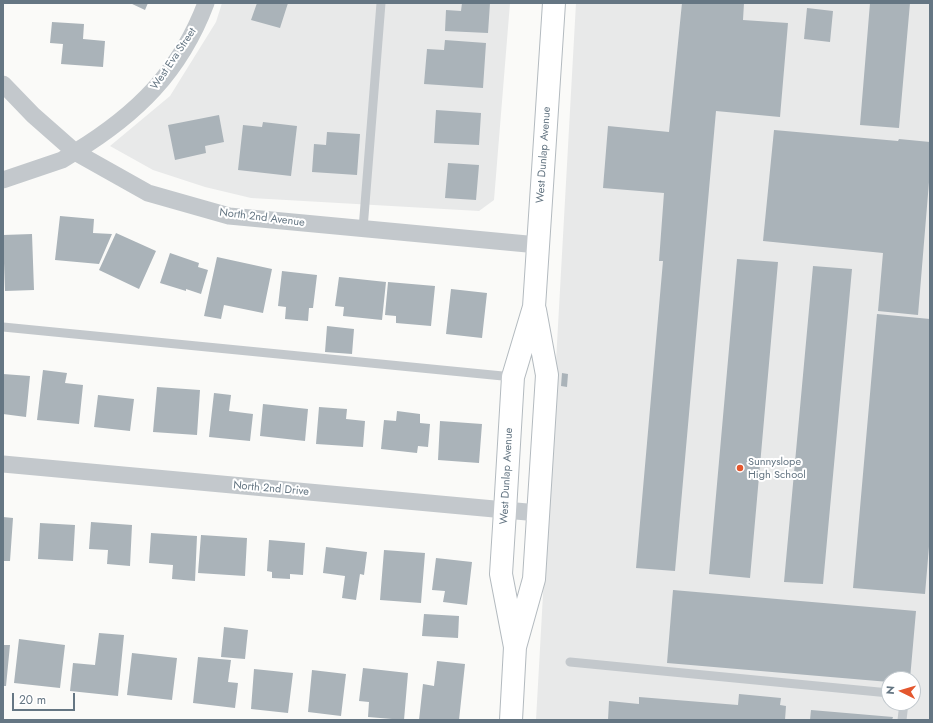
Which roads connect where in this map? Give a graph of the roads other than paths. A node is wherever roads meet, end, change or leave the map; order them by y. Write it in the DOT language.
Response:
graph roads {
  1 [pos="206,3"];
  2 [pos="381,3"];
  3 [pos="554,3"];
  4 [pos="3,84"];
  5 [pos="75,152"];
  6 [pos="3,180"];
  7 [pos="362,229"];
  8 [pos="538,245"];
  9 [pos="534,307"];
  10 [pos="3,327"];
  11 [pos="513,376"];
  12 [pos="3,464"];
  13 [pos="505,511"];
  14 [pos="538,513"];
  15 [pos="515,647"];
  16 [pos="570,662"];
  17 [pos="881,692"];
  18 [pos="511,720"];
  1 -- 5 [label="street, West Eva Street"];
  2 -- 7 [label="lane"];
  3 -- 8 [label="main road, West Dunlap Avenue"];
  4 -- 5 [label="street, North 2nd Avenue"];
  5 -- 6 [label="street"];
  5 -- 7 [label="street, North 2nd Avenue"];
  7 -- 8 [label="street, North 2nd Avenue"];
  8 -- 9 [label="main road, West Dunlap Avenue"];
  9 -- 11 [label="main road, West Dunlap Avenue"];
  9 -- 14 [label="main road, West Dunlap Avenue"];
  10 -- 11 [label="lane"];
  11 -- 13 [label="main road, West Dunlap Avenue"];
  12 -- 13 [label="street, North 2nd Drive"];
  13 -- 14 [label="street, North 2nd Drive"];
  13 -- 15 [label="main road, West Dunlap Avenue"];
  14 -- 15 [label="main road, West Dunlap Avenue"];
  15 -- 18 [label="main road, West Dunlap Avenue"];
  16 -- 17 [label="lane"];
}
